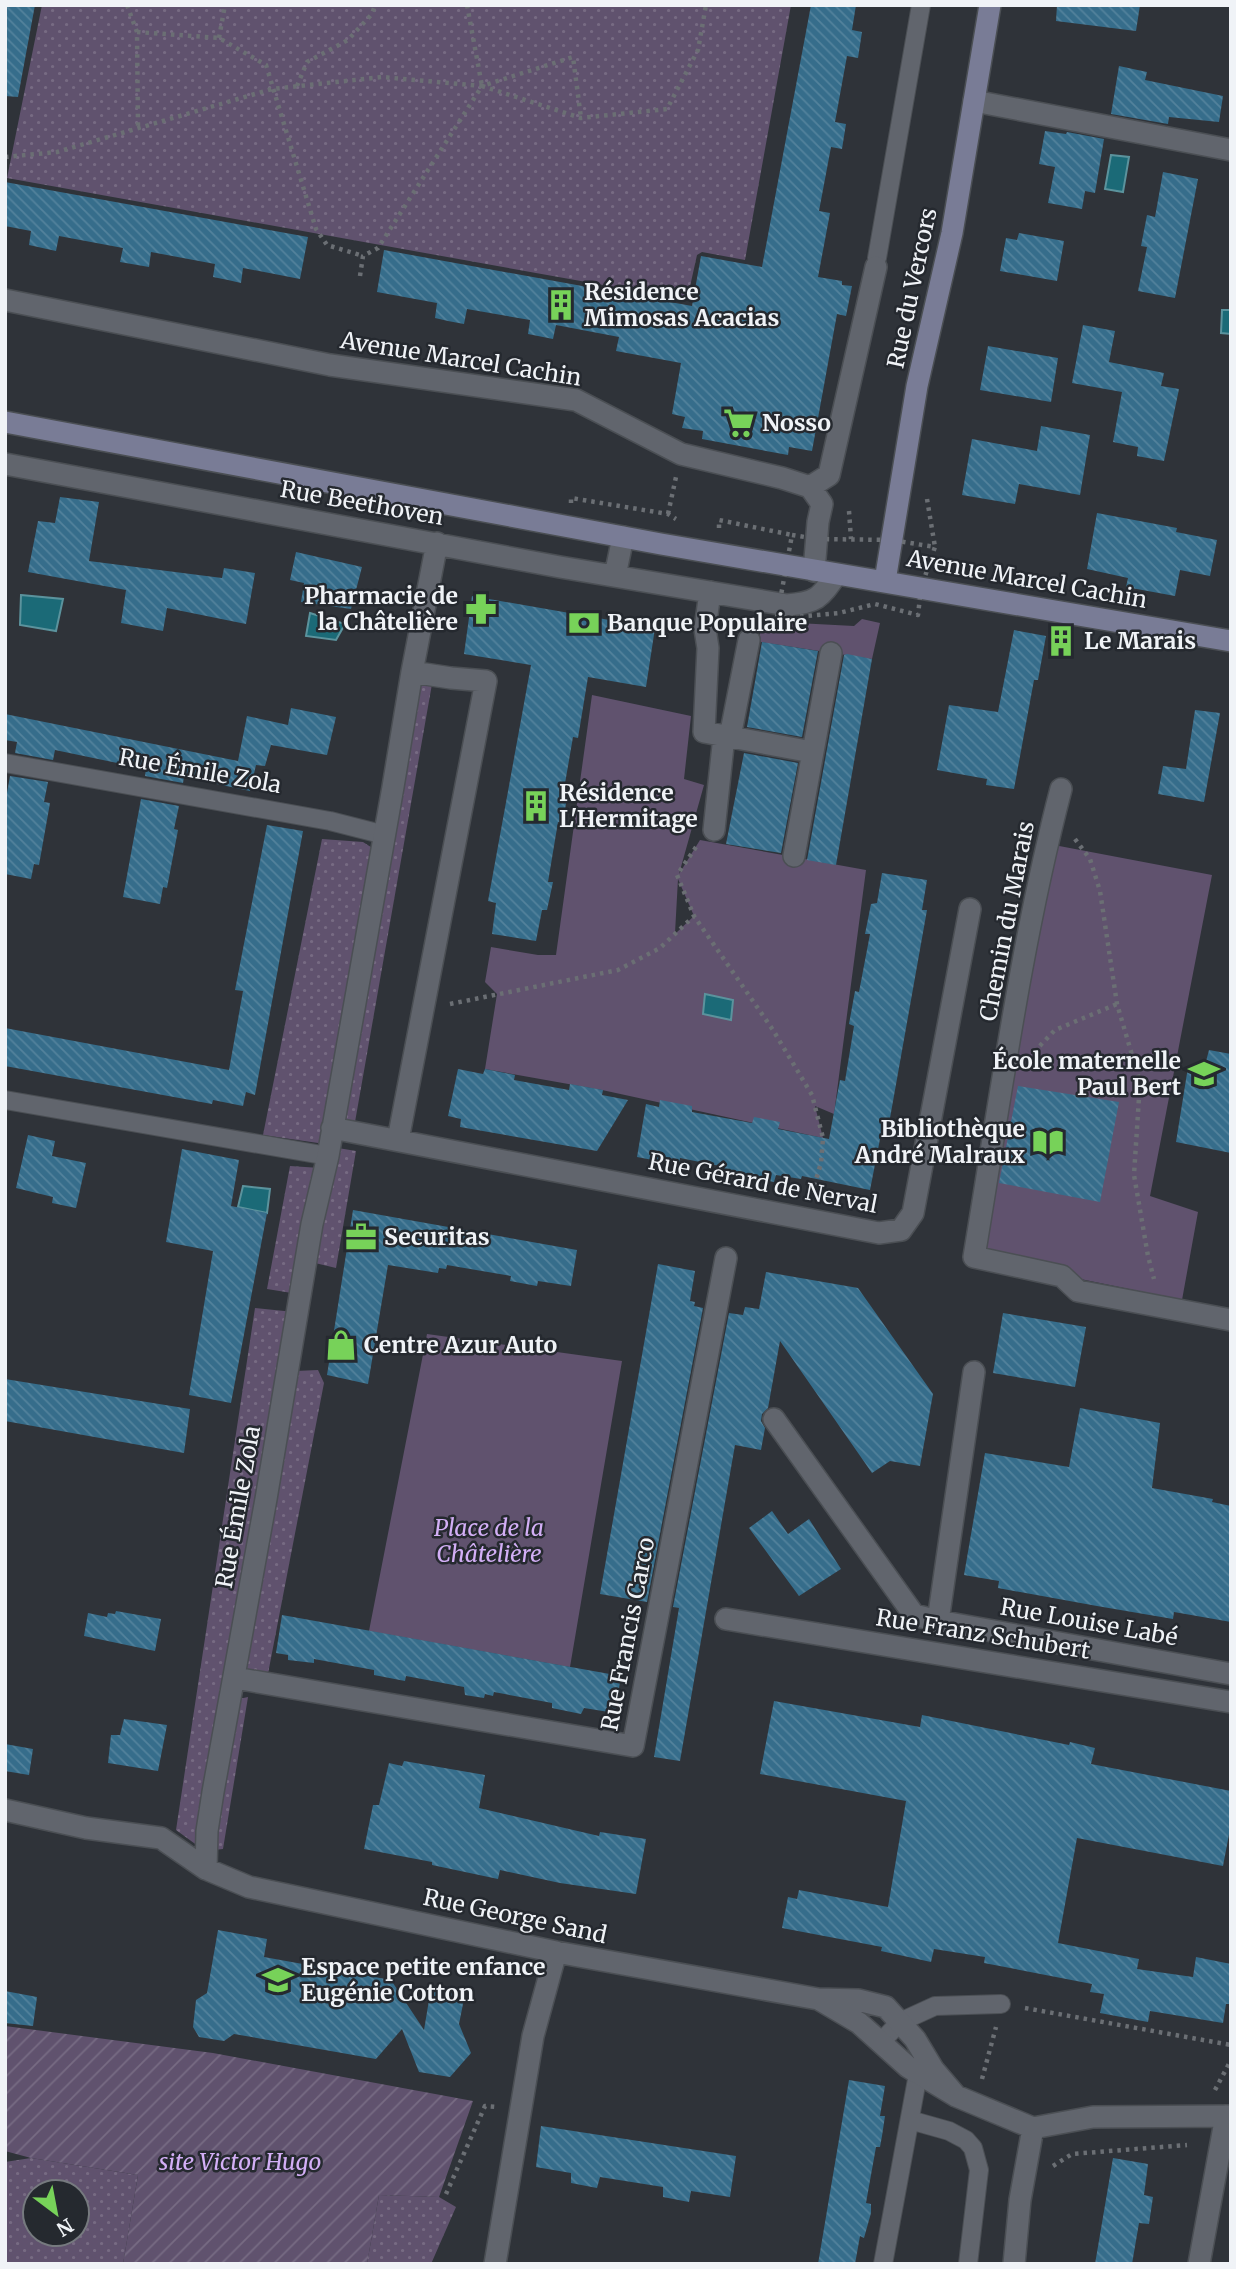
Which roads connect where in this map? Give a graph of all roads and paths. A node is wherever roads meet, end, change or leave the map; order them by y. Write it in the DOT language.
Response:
graph roads {
  1 [pos="127,5"];
  2 [pos="225,5"];
  3 [pos="375,5"];
  4 [pos="467,5"];
  5 [pos="705,5"];
  6 [pos="921,5"];
  7 [pos="990,5"];
  8 [pos="137,32"];
  9 [pos="219,38"];
  10 [pos="298,86"];
  11 [pos="482,86"];
  12 [pos="272,89"];
  13 [pos="974,101"];
  14 [pos="581,118"];
  15 [pos="138,127"];
  16 [pos="1231,150"];
  17 [pos="5,157"];
  18 [pos="363,256"];
  19 [pos="877,263"];
  20 [pos="360,276"];
  21 [pos="5,300"];
  22 [pos="5,422"];
  23 [pos="5,464"];
  24 [pos="810,487"];
  25 [pos="719,528"];
  26 [pos="792,535"];
  27 [pos="623,537"];
  28 [pos="437,544"];
  29 [pos="814,571"];
  30 [pos="836,575"];
  31 [pos="615,576"];
  32 [pos="885,581"];
  33 [pos="710,592"];
  34 [pos="749,640"];
  35 [pos="1231,641"];
  36 [pos="831,653"];
  37 [pos="412,672"];
  38 [pos="727,737"];
  39 [pos="812,752"];
  40 [pos="5,763"];
  41 [pos="1061,789"];
  42 [pos="1055,810"];
  43 [pos="714,830"];
  44 [pos="385,835"];
  45 [pos="794,856"];
  46 [pos="971,909"];
  47 [pos="694,916"];
  48 [pos="482,997"];
  49 [pos="1116,1004"];
  50 [pos="1003,1083"];
  51 [pos="5,1100"];
  52 [pos="332,1128"];
  53 [pos="398,1140"];
  54 [pos="328,1156"];
  55 [pos="805,1219"];
  56 [pos="726,1258"];
  57 [pos="1162,1307"];
  58 [pos="1231,1320"];
  59 [pos="974,1372"];
  60 [pos="775,1419"];
  61 [pos="726,1619"];
  62 [pos="938,1621"];
  63 [pos="1231,1674"];
  64 [pos="235,1678"];
  65 [pos="1231,1702"];
  66 [pos="5,1810"];
  67 [pos="206,1869"];
  68 [pos="556,1952"];
  69 [pos="818,1999"];
  70 [pos="1001,2004"];
  71 [pos="901,2022"];
  72 [pos="880,2043"];
  73 [pos="1231,2045"];
  74 [pos="1231,2060"];
  75 [pos="922,2065"];
  76 [pos="976,2104"];
  77 [pos="523,2107"];
  78 [pos="1201,2116"];
  79 [pos="1228,2116"];
  80 [pos="910,2120"];
  81 [pos="1032,2128"];
  82 [pos="1050,2179"];
  83 [pos="446,2194"];
  84 [pos="495,2264"];
  85 [pos="883,2264"];
  86 [pos="968,2264"];
  87 [pos="1014,2264"];
  88 [pos="1199,2264"];
  1 -- 8 [label="path"];
  2 -- 9 [label="path"];
  3 -- 10 [label="path"];
  4 -- 11 [label="path"];
  5 -- 14 [label="path"];
  6 -- 19 [label="lane"];
  7 -- 13 [label="street, Rue du Vercors"];
  8 -- 9 [label="path"];
  8 -- 15 [label="path"];
  9 -- 12 [label="path"];
  10 -- 11 [label="path"];
  10 -- 12 [label="path"];
  11 -- 14 [label="path"];
  11 -- 14 [label="path"];
  11 -- 18 [label="path"];
  12 -- 15 [label="path"];
  12 -- 18 [label="path"];
  13 -- 16 [label="street"];
  13 -- 32 [label="street, Rue du Vercors"];
  15 -- 17 [label="path"];
  18 -- 20 [label="path"];
  19 -- 24 [label="street"];
  21 -- 24 [label="street, Avenue Marcel Cachin"];
  22 -- 27 [label="street, Avenue Marcel Cachin"];
  23 -- 28 [label="street, Rue Beethoven"];
  24 -- 29 [label="street"];
  25 -- 26 [label="path"];
  27 -- 29 [label="street, Avenue Marcel Cachin"];
  27 -- 31 [label="street"];
  28 -- 31 [label="street, Rue Beethoven"];
  28 -- 37 [label="street, Rue Émile Zola"];
  29 -- 30 [label="street, Avenue Marcel Cachin"];
  30 -- 32 [label="street, Avenue Marcel Cachin"];
  30 -- 33 [label="street, Rue Beethoven"];
  31 -- 33 [label="street, Rue Beethoven"];
  32 -- 35 [label="street, Avenue Marcel Cachin"];
  33 -- 38 [label="street"];
  34 -- 38 [label="street"];
  36 -- 39 [label="street"];
  37 -- 44 [label="street, Rue Émile Zola"];
  37 -- 53 [label="street"];
  38 -- 39 [label="street"];
  38 -- 43 [label="street"];
  39 -- 45 [label="street"];
  40 -- 44 [label="lane, Rue Émile Zola"];
  41 -- 42 [label="street, Chemin du Marais"];
  42 -- 49 [label="path, Chemin du Marais"];
  42 -- 50 [label="street, Chemin du Marais"];
  43 -- 47 [label="path"];
  44 -- 52 [label="street, Rue Émile Zola"];
  46 -- 55 [label="street, Rue Gérard de Nerval"];
  47 -- 48 [label="path"];
  47 -- 55 [label="path"];
  49 -- 50 [label="path"];
  49 -- 57 [label="path, Chemin du Marais"];
  50 -- 57 [label="street, Chemin du Marais"];
  51 -- 54 [label="lane"];
  52 -- 53 [label="street, Rue Gérard de Nerval"];
  52 -- 54 [label="street, Rue Émile Zola"];
  53 -- 55 [label="street, Rue Gérard de Nerval"];
  54 -- 64 [label="street, Rue Émile Zola"];
  56 -- 64 [label="street, Rue Francis Carco"];
  57 -- 58 [label="street, Chemin du Marais"];
  59 -- 62 [label="street"];
  60 -- 62 [label="street, Rue Louise Labé"];
  61 -- 65 [label="street, Rue Franz Schubert"];
  62 -- 63 [label="street, Rue Louise Labé"];
  64 -- 67 [label="street, Rue Émile Zola"];
  66 -- 67 [label="street, Rue George Sand"];
  67 -- 68 [label="street, Rue George Sand"];
  68 -- 69 [label="street, Rue George Sand"];
  68 -- 77 [label="street"];
  69 -- 71 [label="street, Rue George Sand"];
  69 -- 72 [label="street, Rue George Sand"];
  70 -- 71 [label="lane"];
  70 -- 73 [label="path"];
  70 -- 76 [label="path"];
  71 -- 72 [label="lane"];
  71 -- 75 [label="street, Rue George Sand"];
  72 -- 75 [label="street, Rue George Sand"];
  74 -- 78 [label="path"];
  75 -- 76 [label="street, Rue George Sand"];
  75 -- 80 [label="lane"];
  76 -- 81 [label="street, Rue George Sand"];
  77 -- 83 [label="path"];
  77 -- 84 [label="street"];
  78 -- 79 [label="street"];
  78 -- 81 [label="street"];
  78 -- 82 [label="path"];
  79 -- 88 [label="street"];
  80 -- 85 [label="lane"];
  80 -- 86 [label="lane"];
  81 -- 87 [label="street"];
}
